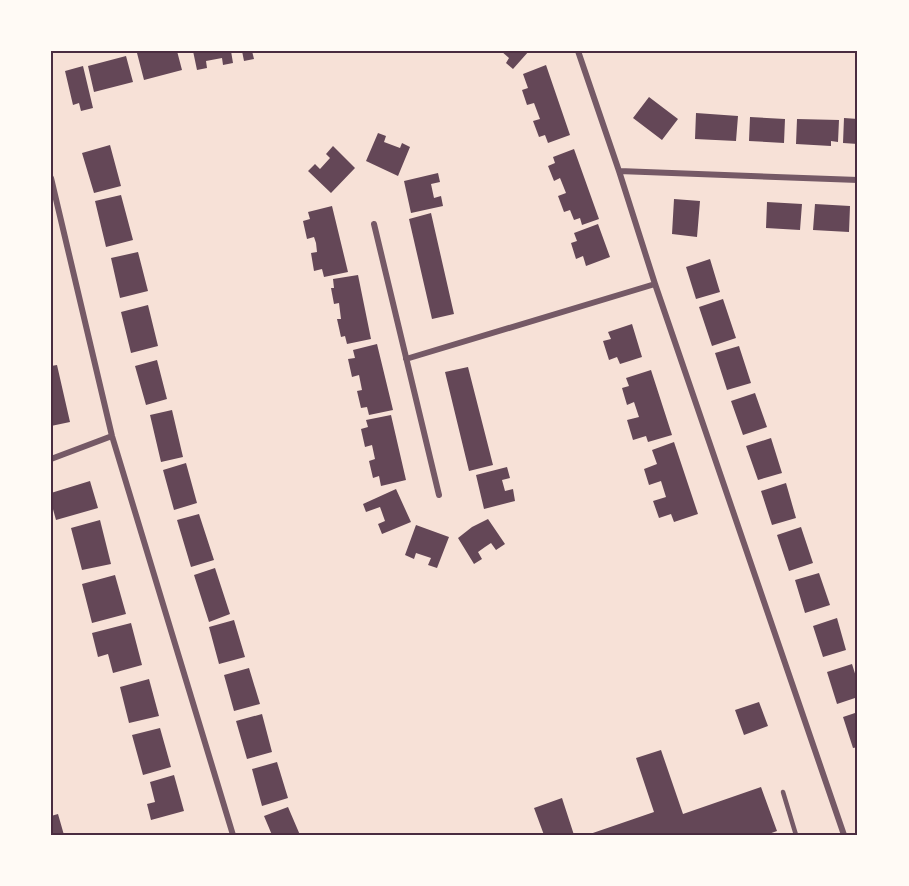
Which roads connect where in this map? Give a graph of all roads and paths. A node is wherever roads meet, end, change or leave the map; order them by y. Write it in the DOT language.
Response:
graph roads {
  1 [pos="578,51"];
  2 [pos="619,171"];
  3 [pos="51,178"];
  4 [pos="858,180"];
  5 [pos="374,224"];
  6 [pos="655,284"];
  7 [pos="406,359"];
  8 [pos="112,436"];
  9 [pos="51,459"];
  10 [pos="439,495"];
  11 [pos="783,792"];
  12 [pos="232,835"];
  13 [pos="796,835"];
  14 [pos="843,835"];
  1 -- 2 [label="street"];
  2 -- 4 [label="street"];
  2 -- 6 [label="street"];
  3 -- 8 [label="street"];
  5 -- 7 [label="street"];
  6 -- 7 [label="street"];
  6 -- 14 [label="street"];
  7 -- 10 [label="street"];
  8 -- 9 [label="street"];
  8 -- 12 [label="street"];
  11 -- 13 [label="lane"];
}
